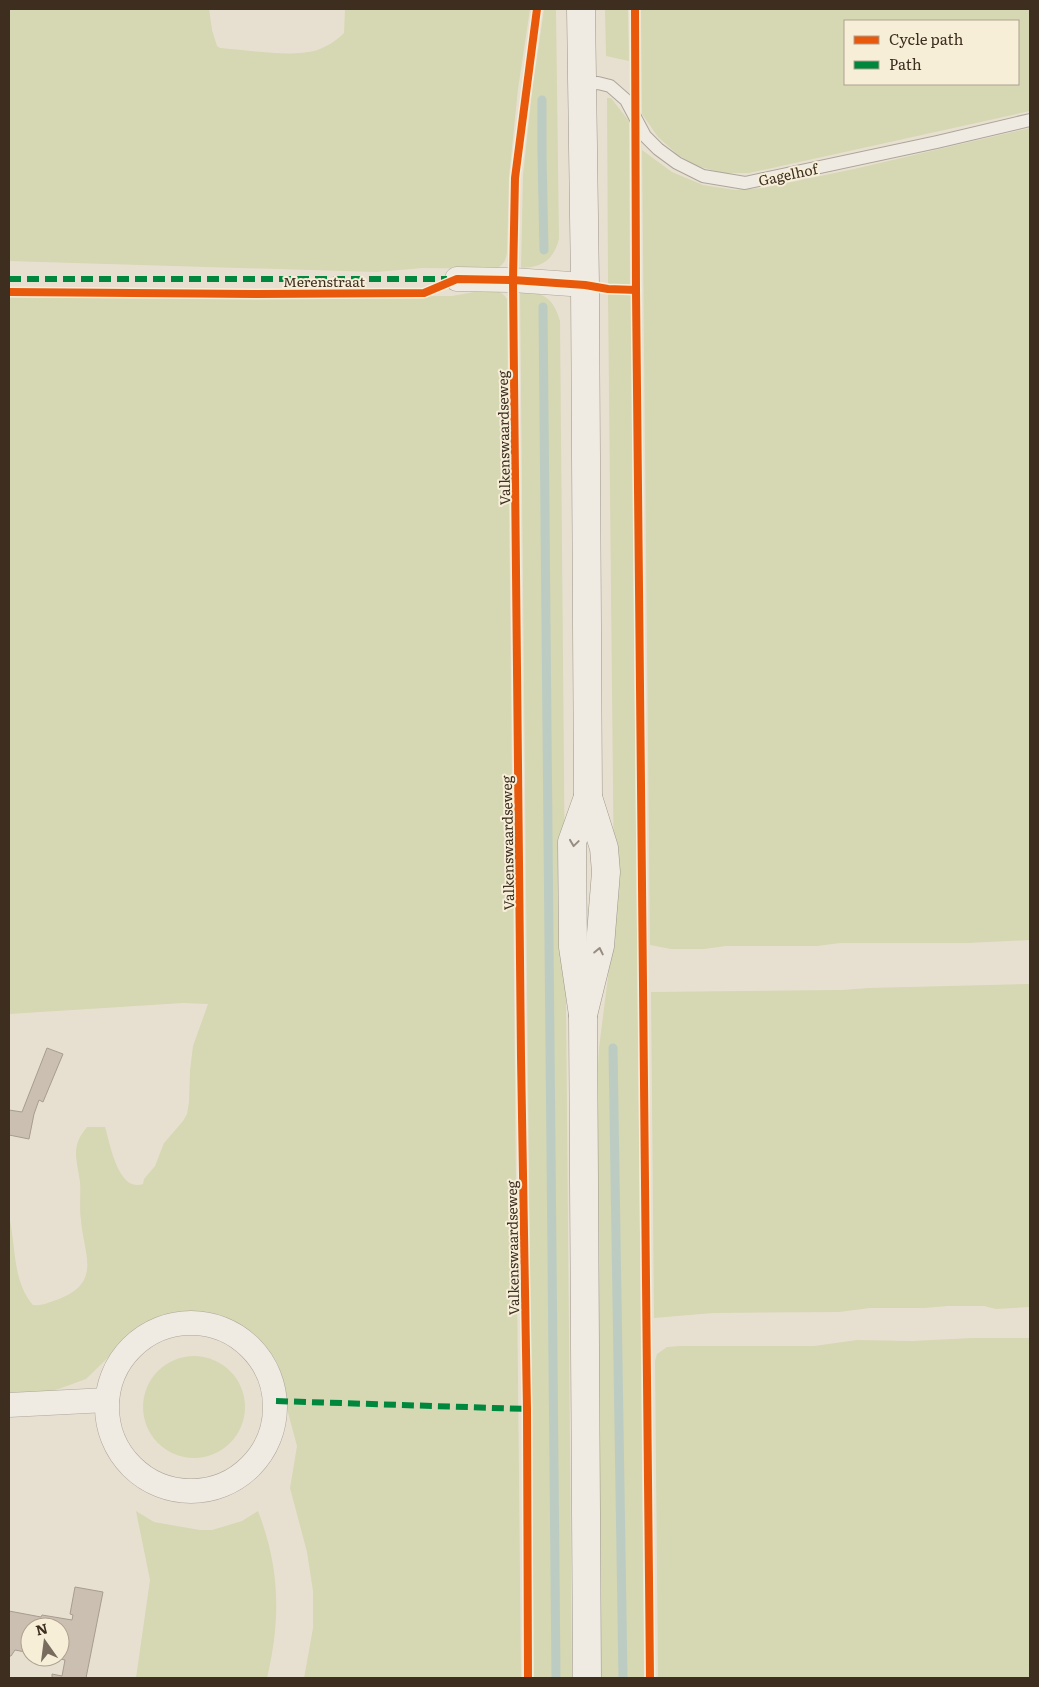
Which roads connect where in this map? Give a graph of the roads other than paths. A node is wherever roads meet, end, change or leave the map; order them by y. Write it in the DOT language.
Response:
graph roads {
  1 [pos="581,9"];
  2 [pos="582,84"];
  3 [pos="1030,120"];
  4 [pos="457,279"];
  5 [pos="585,284"];
  6 [pos="107,1400"];
  7 [pos="9,1406"];
  8 [pos="587,1678"];
  1 -- 2 [label="main road"];
  2 -- 3 [label="lane, Gagelhof"];
  2 -- 5 [label="main road"];
  4 -- 5 [label="street"];
  5 -- 8 [label="main road"];
  6 -- 6 [label="street"];
  6 -- 7 [label="street"];
}
